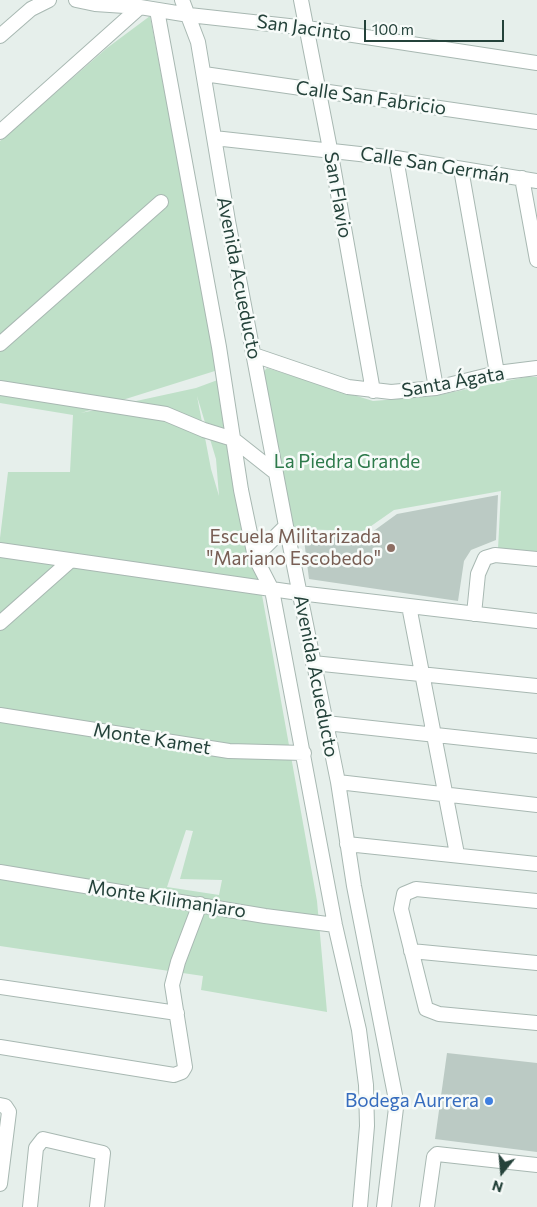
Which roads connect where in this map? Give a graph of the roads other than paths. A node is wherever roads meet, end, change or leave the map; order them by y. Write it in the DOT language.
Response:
graph roads {
  1 [pos="49,0"];
  2 [pos="76,0"];
  3 [pos="182,0"];
  4 [pos="301,0"];
  5 [pos="111,2"];
  6 [pos="140,6"];
  7 [pos="157,10"];
  8 [pos="189,15"];
  9 [pos="306,28"];
  10 [pos="0,36"];
  11 [pos="537,63"];
  12 [pos="204,74"];
  13 [pos="318,90"];
  14 [pos="537,122"];
  15 [pos="0,132"];
  16 [pos="214,138"];
  17 [pos="330,149"];
  18 [pos="396,158"];
  19 [pos="461,169"];
  20 [pos="522,178"];
  21 [pos="537,181"];
  22 [pos="161,202"];
  23 [pos="537,260"];
  24 [pos="0,344"];
  25 [pos="254,355"];
  26 [pos="537,368"];
  27 [pos="497,373"];
  28 [pos="0,388"];
  29 [pos="436,388"];
  30 [pos="373,391"];
  31 [pos="233,439"];
  32 [pos="276,473"];
  33 [pos="286,526"];
  34 [pos="0,550"];
  35 [pos="255,557"];
  36 [pos="537,559"];
  37 [pos="70,561"];
  38 [pos="272,590"];
  39 [pos="299,593"];
  40 [pos="409,606"];
  41 [pos="474,614"];
  42 [pos="537,621"];
  43 [pos="0,623"];
  44 [pos="313,663"];
  45 [pos="423,674"];
  46 [pos="537,686"];
  47 [pos="0,715"];
  48 [pos="326,724"];
  49 [pos="435,736"];
  50 [pos="537,746"];
  51 [pos="304,753"];
  52 [pos="338,782"];
  53 [pos="447,795"];
  54 [pos="537,805"];
  55 [pos="347,844"];
  56 [pos="457,854"];
  57 [pos="537,864"];
  58 [pos="0,872"];
  59 [pos="537,901"];
  60 [pos="200,904"];
  61 [pos="335,925"];
  62 [pos="411,950"];
  63 [pos="537,963"];
  64 [pos="0,987"];
  65 [pos="177,1014"];
  66 [pos="537,1023"];
  67 [pos="0,1047"];
  68 [pos="4,1109"];
  69 [pos="537,1165"];
  70 [pos="0,1184"];
  71 [pos="30,1207"];
  72 [pos="97,1207"];
  73 [pos="360,1207"];
  74 [pos="384,1207"];
  75 [pos="428,1207"];
  1 -- 10 [label="street"];
  2 -- 5 [label="street, San Jacinto"];
  3 -- 8 [label="street, Avenida Acueducto"];
  4 -- 9 [label="street, San Flavio"];
  5 -- 6 [label="street, San Jacinto"];
  6 -- 7 [label="street, San Jacinto"];
  6 -- 15 [label="street"];
  7 -- 8 [label="street, San Jacinto"];
  7 -- 31 [label="street, Avenida Acueducto"];
  8 -- 9 [label="street, San Jacinto"];
  8 -- 12 [label="street, Avenida Acueducto"];
  9 -- 11 [label="street, San Jacinto"];
  9 -- 13 [label="street, San Flavio"];
  12 -- 13 [label="street, Calle San Fabricio"];
  12 -- 16 [label="street, Avenida Acueducto"];
  13 -- 14 [label="street, Calle San Fabricio"];
  13 -- 17 [label="street, San Flavio"];
  16 -- 17 [label="street, Calle San Germán"];
  16 -- 25 [label="street, Avenida Acueducto"];
  17 -- 18 [label="street, Calle San Germán"];
  17 -- 30 [label="street, San Flavio"];
  18 -- 19 [label="street, Calle San Germán"];
  18 -- 29 [label="street"];
  19 -- 20 [label="street, Calle San Germán"];
  19 -- 27 [label="street"];
  20 -- 21 [label="street, Calle San Germán"];
  20 -- 23 [label="street"];
  22 -- 24 [label="street"];
  25 -- 30 [label="street, Santa Ágata"];
  25 -- 32 [label="street, Avenida Acueducto"];
  26 -- 27 [label="street, Santa Ágata"];
  27 -- 29 [label="street, Santa Ágata"];
  28 -- 31 [label="street"];
  29 -- 30 [label="street, Santa Ágata"];
  31 -- 32 [label="street"];
  31 -- 35 [label="street, Avenida Acueducto"];
  32 -- 33 [label="street, Avenida Acueducto"];
  33 -- 35 [label="street"];
  33 -- 39 [label="street, Avenida Acueducto"];
  34 -- 37 [label="street"];
  35 -- 38 [label="street, Avenida Acueducto"];
  36 -- 41 [label="street"];
  37 -- 38 [label="street"];
  37 -- 43 [label="street"];
  38 -- 39 [label="street"];
  38 -- 51 [label="street, Avenida Acueducto"];
  39 -- 40 [label="street"];
  39 -- 44 [label="street, Avenida Acueducto"];
  40 -- 41 [label="street"];
  40 -- 45 [label="street"];
  41 -- 42 [label="street"];
  44 -- 45 [label="street"];
  44 -- 48 [label="street, Avenida Acueducto"];
  45 -- 46 [label="street"];
  45 -- 49 [label="street"];
  47 -- 51 [label="street, Monte Kamet"];
  48 -- 49 [label="street"];
  48 -- 52 [label="street, Avenida Acueducto"];
  49 -- 50 [label="street"];
  49 -- 53 [label="street"];
  51 -- 61 [label="street, Avenida Acueducto"];
  52 -- 53 [label="street"];
  52 -- 55 [label="street, Avenida Acueducto"];
  53 -- 54 [label="street"];
  53 -- 56 [label="street"];
  55 -- 56 [label="street"];
  55 -- 74 [label="street, Avenida Acueducto"];
  56 -- 57 [label="street"];
  58 -- 60 [label="street, Monte Kilimanjaro"];
  59 -- 62 [label="street"];
  60 -- 61 [label="street, Monte Kilimanjaro"];
  60 -- 65 [label="street"];
  61 -- 73 [label="street, Avenida Acueducto"];
  62 -- 63 [label="street"];
  62 -- 66 [label="street"];
  64 -- 65 [label="street"];
  65 -- 67 [label="street"];
  68 -- 70 [label="street"];
  69 -- 75 [label="street"];
  71 -- 72 [label="street"];
}
